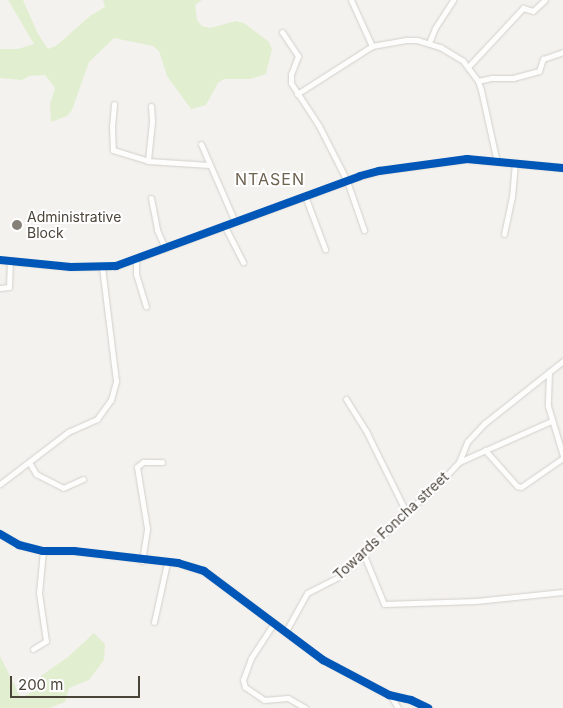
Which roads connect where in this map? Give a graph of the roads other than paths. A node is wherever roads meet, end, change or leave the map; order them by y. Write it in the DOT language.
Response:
graph roads {
  1 [pos="351,0"];
  2 [pos="453,0"];
  3 [pos="545,0"];
  4 [pos="282,32"];
  5 [pos="429,43"];
  6 [pos="372,46"];
  7 [pos="563,52"];
  8 [pos="468,67"];
  9 [pos="478,81"];
  10 [pos="297,94"];
  11 [pos="114,104"];
  12 [pos="151,106"];
  13 [pos="201,144"];
  14 [pos="148,161"];
  15 [pos="497,162"];
  16 [pos="515,164"];
  17 [pos="209,165"];
  18 [pos="563,168"];
  19 [pos="347,181"];
  20 [pos="305,196"];
  21 [pos="151,198"];
  22 [pos="235,222"];
  23 [pos="224,225"];
  24 [pos="364,230"];
  25 [pos="504,234"];
  26 [pos="165,248"];
  27 [pos="325,249"];
  28 [pos="0,260"];
  29 [pos="136,260"];
  30 [pos="10,261"];
  31 [pos="243,262"];
  32 [pos="102,268"];
  33 [pos="0,288"];
  34 [pos="146,306"];
  35 [pos="563,361"];
  36 [pos="549,372"];
  37 [pos="346,399"];
  38 [pos="551,421"];
  39 [pos="486,450"];
  40 [pos="563,457"];
  41 [pos="29,462"];
  42 [pos="162,462"];
  43 [pos="459,462"];
  44 [pos="83,479"];
  45 [pos="0,484"];
  46 [pos="406,512"];
  47 [pos="0,534"];
  48 [pos="43,552"];
  49 [pos="363,553"];
  50 [pos="142,561"];
  51 [pos="167,562"];
  52 [pos="563,592"];
  53 [pos="154,622"];
  54 [pos="274,623"];
  55 [pos="286,631"];
  56 [pos="33,649"];
  57 [pos="389,695"];
  58 [pos="305,708"];
  59 [pos="398,708"];
  60 [pos="428,708"];
  1 -- 6 [label="street"];
  2 -- 5 [label="street"];
  3 -- 8 [label="street"];
  4 -- 10 [label="street"];
  5 -- 6 [label="street"];
  5 -- 8 [label="street"];
  6 -- 10 [label="street"];
  7 -- 9 [label="street"];
  8 -- 9 [label="street"];
  9 -- 15 [label="street"];
  10 -- 19 [label="street"];
  11 -- 14 [label="street"];
  12 -- 14 [label="street"];
  13 -- 17 [label="street"];
  14 -- 17 [label="street"];
  15 -- 16 [label="street"];
  15 -- 19 [label="street"];
  16 -- 18 [label="street"];
  16 -- 25 [label="street"];
  17 -- 22 [label="street"];
  19 -- 20 [label="street"];
  19 -- 24 [label="street"];
  20 -- 22 [label="street"];
  20 -- 27 [label="street"];
  21 -- 26 [label="street"];
  22 -- 23 [label="street"];
  23 -- 26 [label="street"];
  23 -- 31 [label="street"];
  26 -- 29 [label="street"];
  28 -- 30 [label="street"];
  29 -- 32 [label="street"];
  29 -- 34 [label="street"];
  30 -- 32 [label="street"];
  30 -- 33 [label="street"];
  32 -- 41 [label="street"];
  35 -- 36 [label="street, Towards Foncha street"];
  36 -- 38 [label="street"];
  36 -- 43 [label="street, Towards Foncha street"];
  37 -- 46 [label="street"];
  38 -- 39 [label="street"];
  38 -- 40 [label="street"];
  39 -- 40 [label="street"];
  39 -- 43 [label="street"];
  41 -- 44 [label="street"];
  41 -- 45 [label="street"];
  42 -- 50 [label="street"];
  43 -- 46 [label="street, Towards Foncha street"];
  46 -- 49 [label="street, Towards Foncha street"];
  47 -- 48 [label="street"];
  48 -- 50 [label="street"];
  48 -- 56 [label="street"];
  49 -- 52 [label="street"];
  49 -- 55 [label="street, Towards Foncha street"];
  50 -- 51 [label="street"];
  51 -- 53 [label="street"];
  51 -- 54 [label="street"];
  54 -- 55 [label="street"];
  54 -- 58 [label="street"];
  55 -- 57 [label="street"];
  57 -- 59 [label="street"];
  57 -- 60 [label="street"];
}
